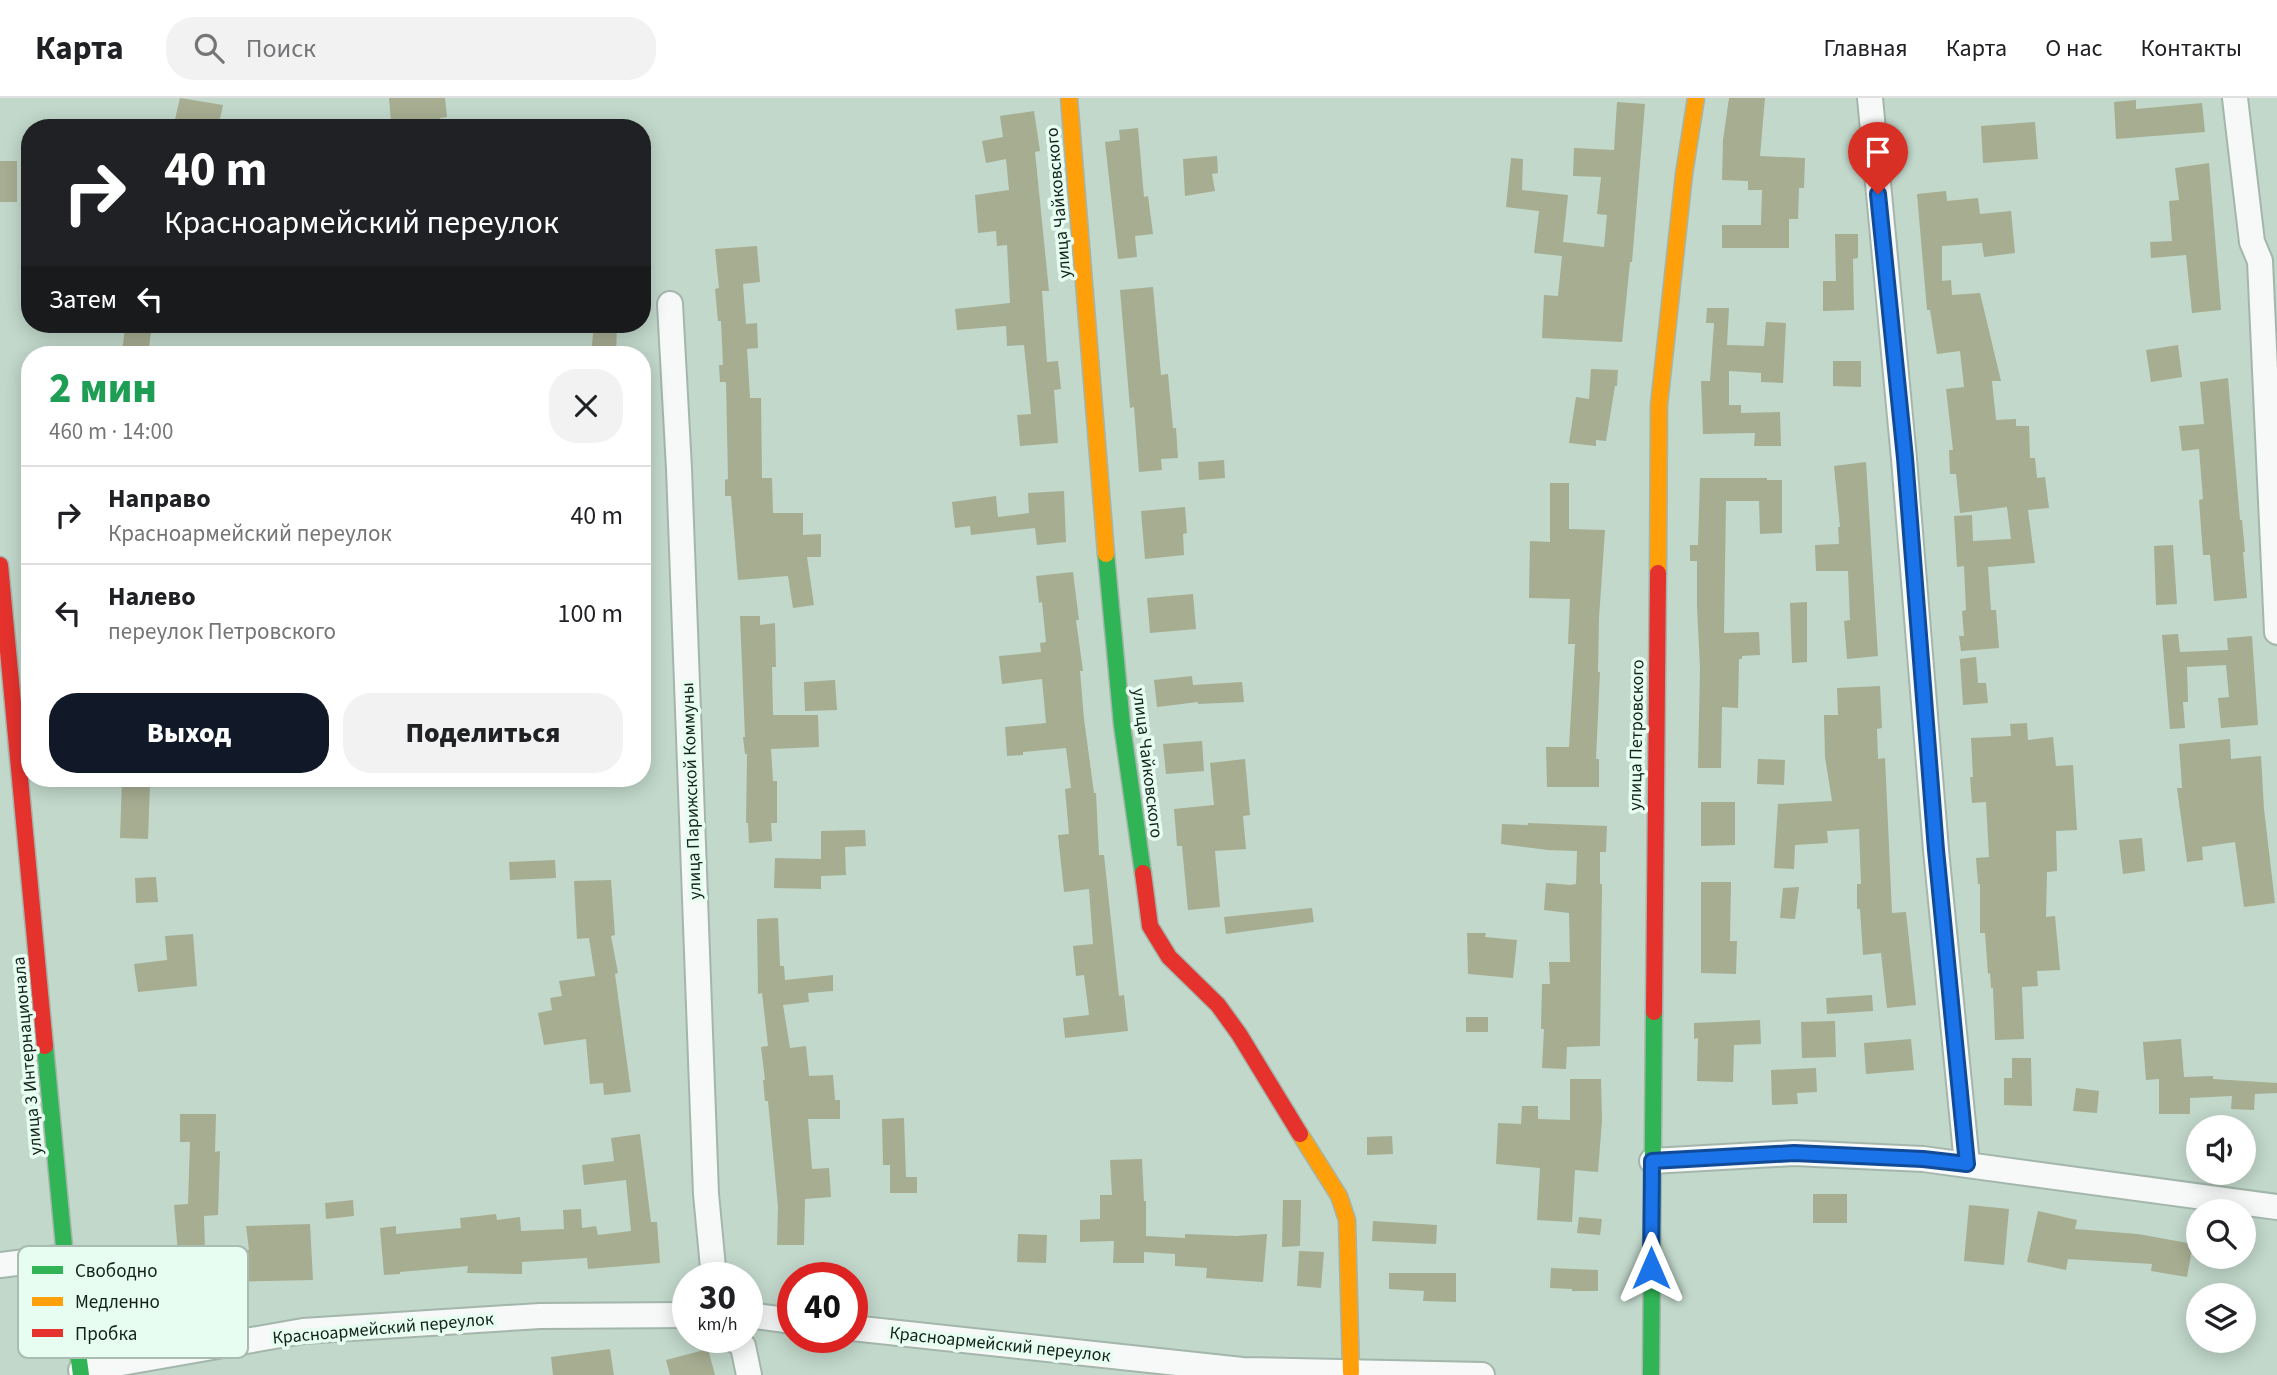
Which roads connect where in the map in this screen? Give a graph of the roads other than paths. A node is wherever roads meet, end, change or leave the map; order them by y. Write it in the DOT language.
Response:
graph roads {
  1 [pos="1069,98"];
  2 [pos="1696,98"];
  3 [pos="1870,98"];
  4 [pos="2235,98"];
  5 [pos="2268,261"];
  6 [pos="670,304"];
  7 [pos="2273,478"];
  8 [pos="0,565"];
  9 [pos="2277,632"];
  10 [pos="1652,1161"];
  11 [pos="1967,1164"];
  12 [pos="2277,1207"];
  13 [pos="64,1246"];
  14 [pos="712,1262"];
  15 [pos="18,1263"];
  16 [pos="0,1265"];
  17 [pos="672,1315"];
  18 [pos="868,1330"];
  19 [pos="248,1341"];
  20 [pos="744,1353"];
  21 [pos="157,1358"];
  22 [pos="81,1372"];
  23 [pos="1350,1372"];
  24 [pos="749,1375"];
  25 [pos="1482,1375"];
  26 [pos="1651,1375"];
  1 -- 23 [label="street, улица Чайковского"];
  2 -- 10 [label="street, улица Петровского"];
  3 -- 11 [label="street"];
  4 -- 5 [label="street"];
  5 -- 7 [label="street"];
  6 -- 14 [label="street, улица Парижской Коммуны"];
  7 -- 9 [label="street"];
  8 -- 13 [label="street, улица 3 Интернационала"];
  10 -- 11 [label="street"];
  10 -- 26 [label="street, улица Петровского"];
  11 -- 12 [label="street"];
  15 -- 16 [label="street"];
  17 -- 19 [label="street, Красноармейский переулок"];
  18 -- 23 [label="street, Красноармейский переулок"];
  20 -- 24 [label="street"];
  21 -- 22 [label="street, Красноармейский переулок"];
  23 -- 25 [label="street, Красноармейский переулок"];
}
